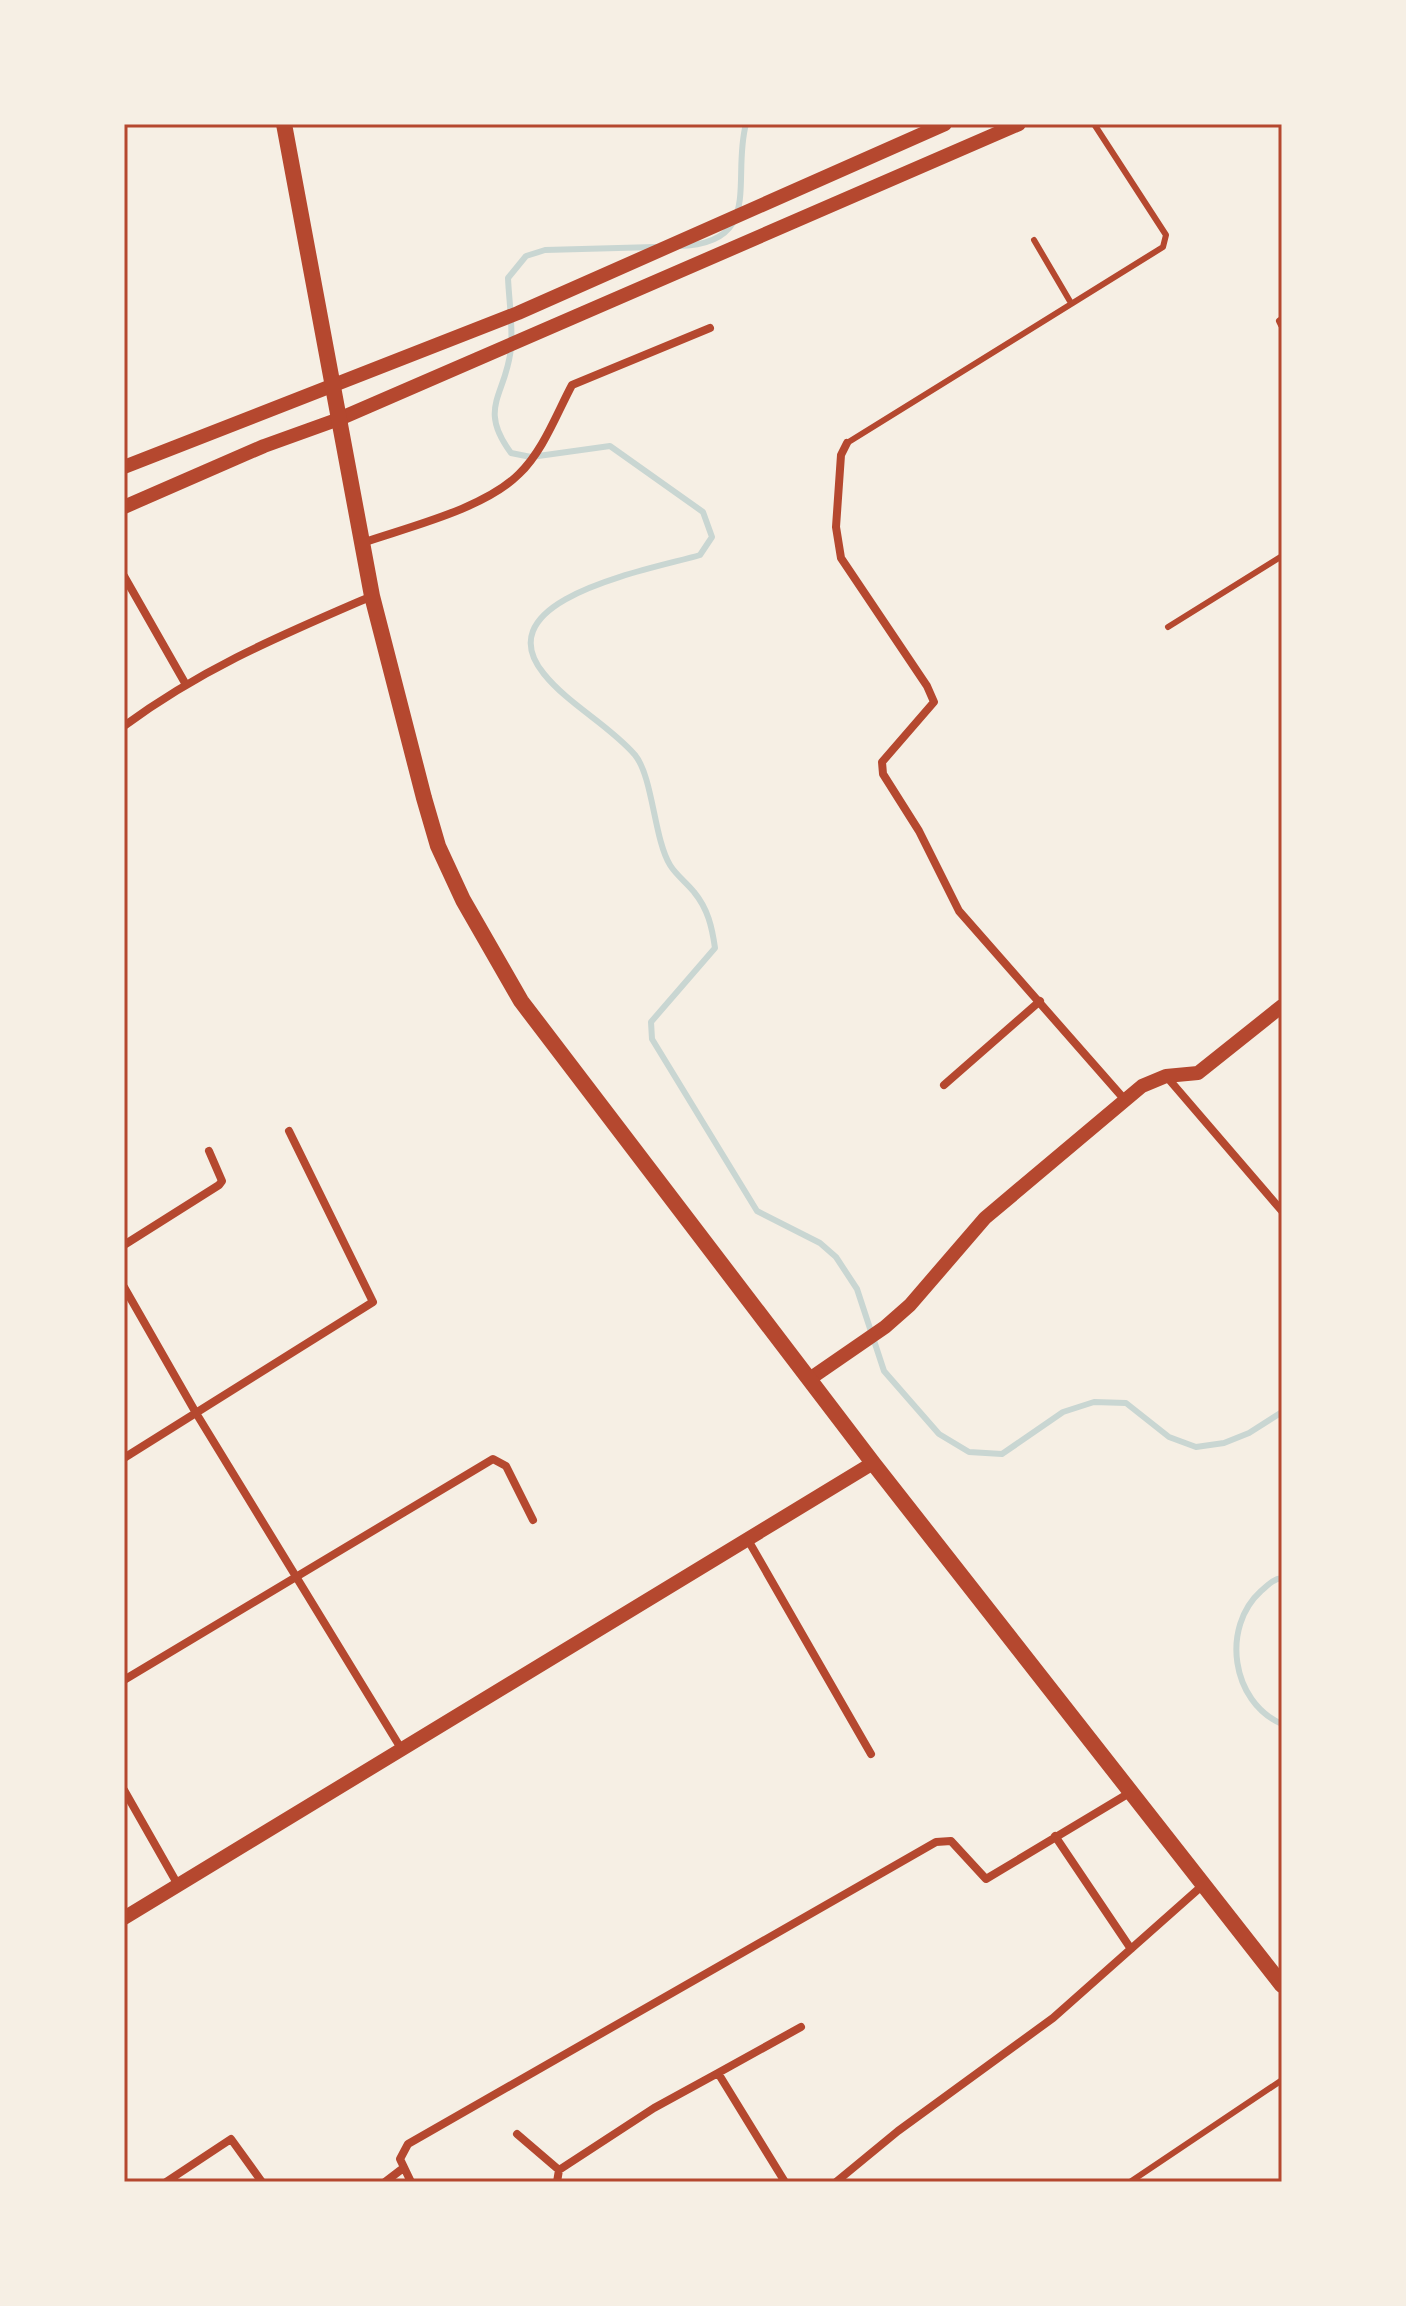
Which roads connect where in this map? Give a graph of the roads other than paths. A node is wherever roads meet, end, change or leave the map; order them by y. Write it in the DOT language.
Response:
graph roads {
  1 [pos="284,124"];
  2 [pos="945,124"];
  3 [pos="1019,124"];
  4 [pos="1094,124"];
  5 [pos="1034,240"];
  6 [pos="1071,303"];
  7 [pos="710,328"];
  8 [pos="333,387"];
  9 [pos="339,419"];
  10 [pos="847,443"];
  11 [pos="124,467"];
  12 [pos="124,507"];
  13 [pos="362,543"];
  14 [pos="1282,556"];
  15 [pos="124,576"];
  16 [pos="372,596"];
  17 [pos="1168,627"];
  18 [pos="185,683"];
  19 [pos="124,726"];
  20 [pos="1040,1001"];
  21 [pos="1282,1006"];
  22 [pos="1166,1076"];
  23 [pos="944,1085"];
  24 [pos="1125,1100"];
  25 [pos="289,1131"];
  26 [pos="209,1151"];
  27 [pos="1282,1211"];
  28 [pos="124,1245"];
  29 [pos="124,1287"];
  30 [pos="811,1378"];
  31 [pos="196,1413"];
  32 [pos="124,1458"];
  33 [pos="873,1463"];
  34 [pos="533,1520"];
  35 [pos="748,1540"];
  36 [pos="299,1577"];
  37 [pos="124,1680"];
  38 [pos="402,1750"];
  39 [pos="871,1754"];
  40 [pos="124,1790"];
  41 [pos="1131,1792"];
  42 [pos="1055,1836"];
  43 [pos="178,1885"];
  44 [pos="1203,1885"];
  45 [pos="124,1918"];
  46 [pos="1131,1949"];
  47 [pos="1282,1985"];
  48 [pos="801,2027"];
  49 [pos="718,2073"];
  50 [pos="1282,2080"];
  51 [pos="517,2134"];
  52 [pos="402,2169"];
  53 [pos="559,2170"];
  54 [pos="166,2182"];
  55 [pos="262,2182"];
  56 [pos="385,2182"];
  57 [pos="411,2182"];
  58 [pos="557,2182"];
  59 [pos="785,2182"];
  60 [pos="836,2182"];
  61 [pos="1130,2182"];
  1 -- 8 [label="main road"];
  2 -- 8 [label="street"];
  3 -- 9 [label="street"];
  4 -- 6 [label="lane"];
  5 -- 6 [label="lane"];
  6 -- 10 [label="lane"];
  7 -- 13 [label="street"];
  8 -- 9 [label="main road"];
  8 -- 11 [label="street"];
  9 -- 12 [label="street"];
  9 -- 13 [label="main road"];
  10 -- 20 [label="street"];
  13 -- 16 [label="main road"];
  14 -- 17 [label="lane"];
  15 -- 18 [label="street"];
  16 -- 18 [label="street"];
  16 -- 30 [label="main road"];
  18 -- 19 [label="street"];
  20 -- 23 [label="street"];
  20 -- 24 [label="street"];
  21 -- 22 [label="street"];
  22 -- 24 [label="street"];
  22 -- 27 [label="street"];
  24 -- 30 [label="street"];
  25 -- 31 [label="street"];
  26 -- 28 [label="street"];
  29 -- 31 [label="street"];
  30 -- 33 [label="main road"];
  31 -- 32 [label="street"];
  31 -- 36 [label="street"];
  33 -- 35 [label="street"];
  33 -- 41 [label="main road"];
  34 -- 36 [label="street"];
  35 -- 38 [label="street"];
  35 -- 39 [label="street"];
  36 -- 37 [label="street"];
  36 -- 38 [label="street"];
  38 -- 43 [label="street"];
  40 -- 43 [label="street"];
  41 -- 42 [label="street"];
  41 -- 44 [label="main road"];
  42 -- 46 [label="street"];
  42 -- 52 [label="street"];
  43 -- 45 [label="street"];
  44 -- 46 [label="street"];
  44 -- 47 [label="main road"];
  46 -- 60 [label="street"];
  48 -- 49 [label="street"];
  49 -- 53 [label="street"];
  49 -- 59 [label="street"];
  50 -- 61 [label="lane"];
  51 -- 53 [label="street"];
  52 -- 56 [label="street"];
  52 -- 57 [label="street"];
  53 -- 58 [label="street"];
  54 -- 55 [label="street"];
}
